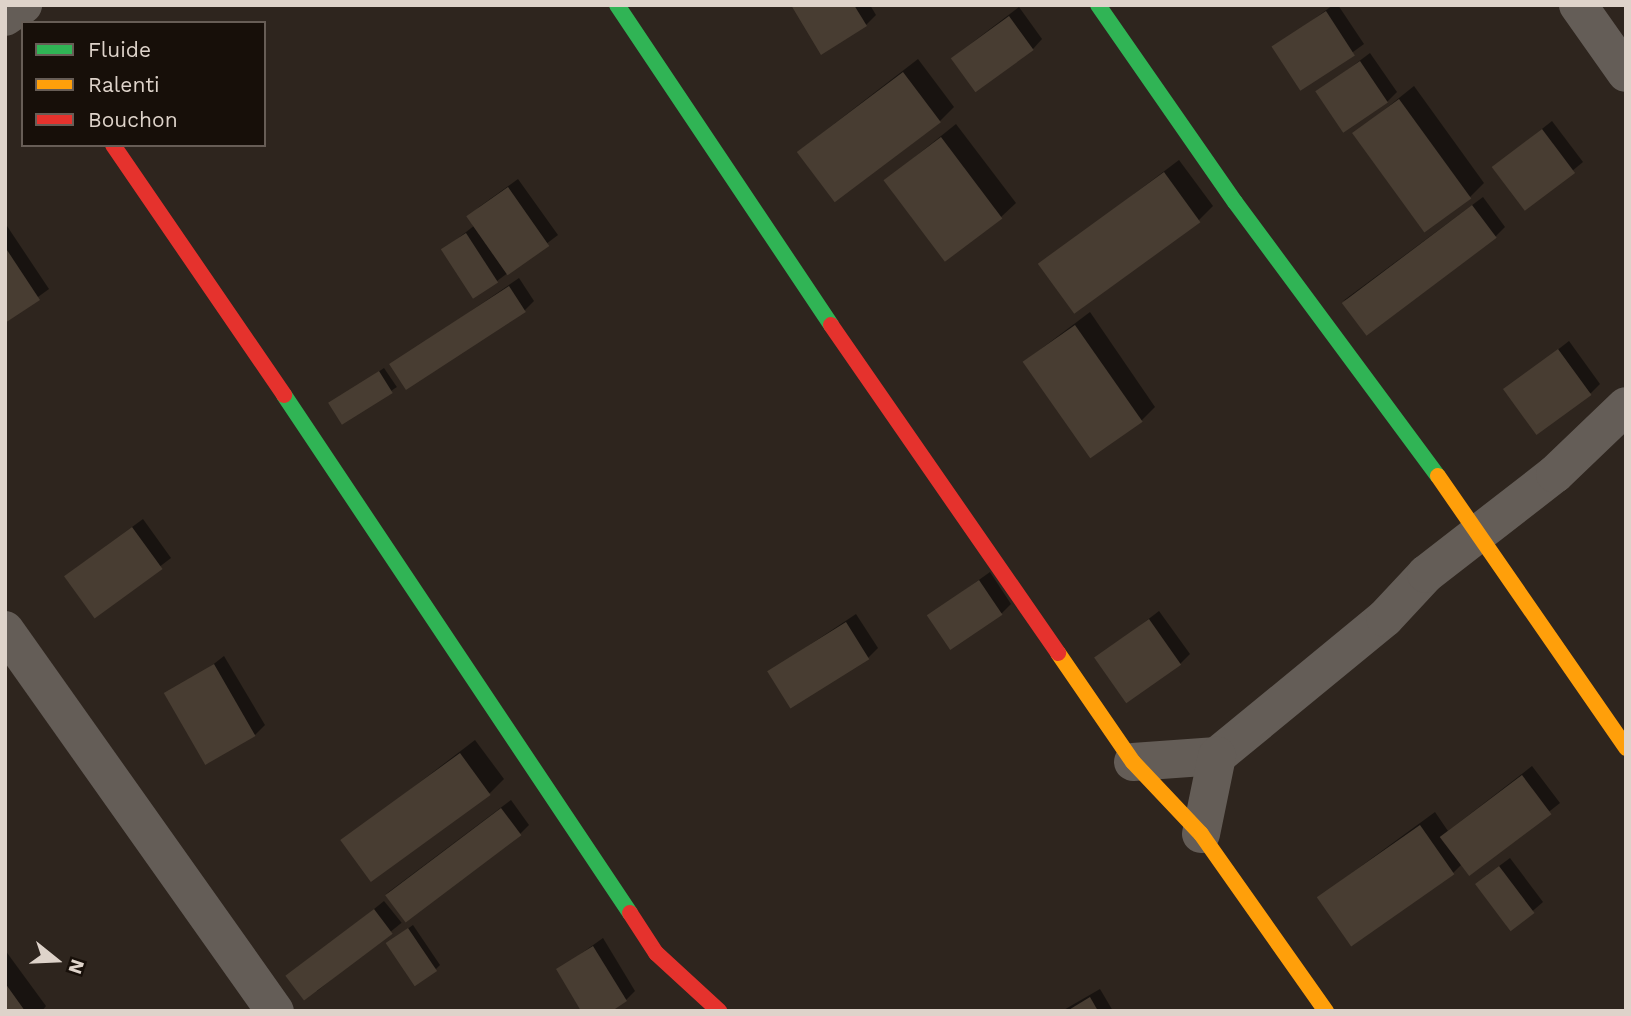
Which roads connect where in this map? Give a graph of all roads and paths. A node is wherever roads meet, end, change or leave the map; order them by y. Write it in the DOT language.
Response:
graph roads {
  1 [pos="617,5"];
  2 [pos="1098,5"];
  3 [pos="1578,5"];
  4 [pos="1626,73"];
  5 [pos="114,147"];
  6 [pos="1626,406"];
  7 [pos="1479,532"];
  8 [pos="5,630"];
  9 [pos="1626,748"];
  10 [pos="1217,756"];
  11 [pos="1133,762"];
  12 [pos="1201,834"];
  13 [pos="275,1011"];
  14 [pos="719,1011"];
  15 [pos="1326,1011"];
  1 -- 11 [label="street"];
  2 -- 7 [label="street"];
  3 -- 4 [label="street"];
  5 -- 14 [label="street"];
  6 -- 7 [label="street"];
  7 -- 9 [label="street"];
  7 -- 10 [label="street"];
  8 -- 13 [label="street"];
  10 -- 11 [label="street"];
  10 -- 12 [label="street"];
  11 -- 12 [label="street"];
  12 -- 15 [label="street"];
}
